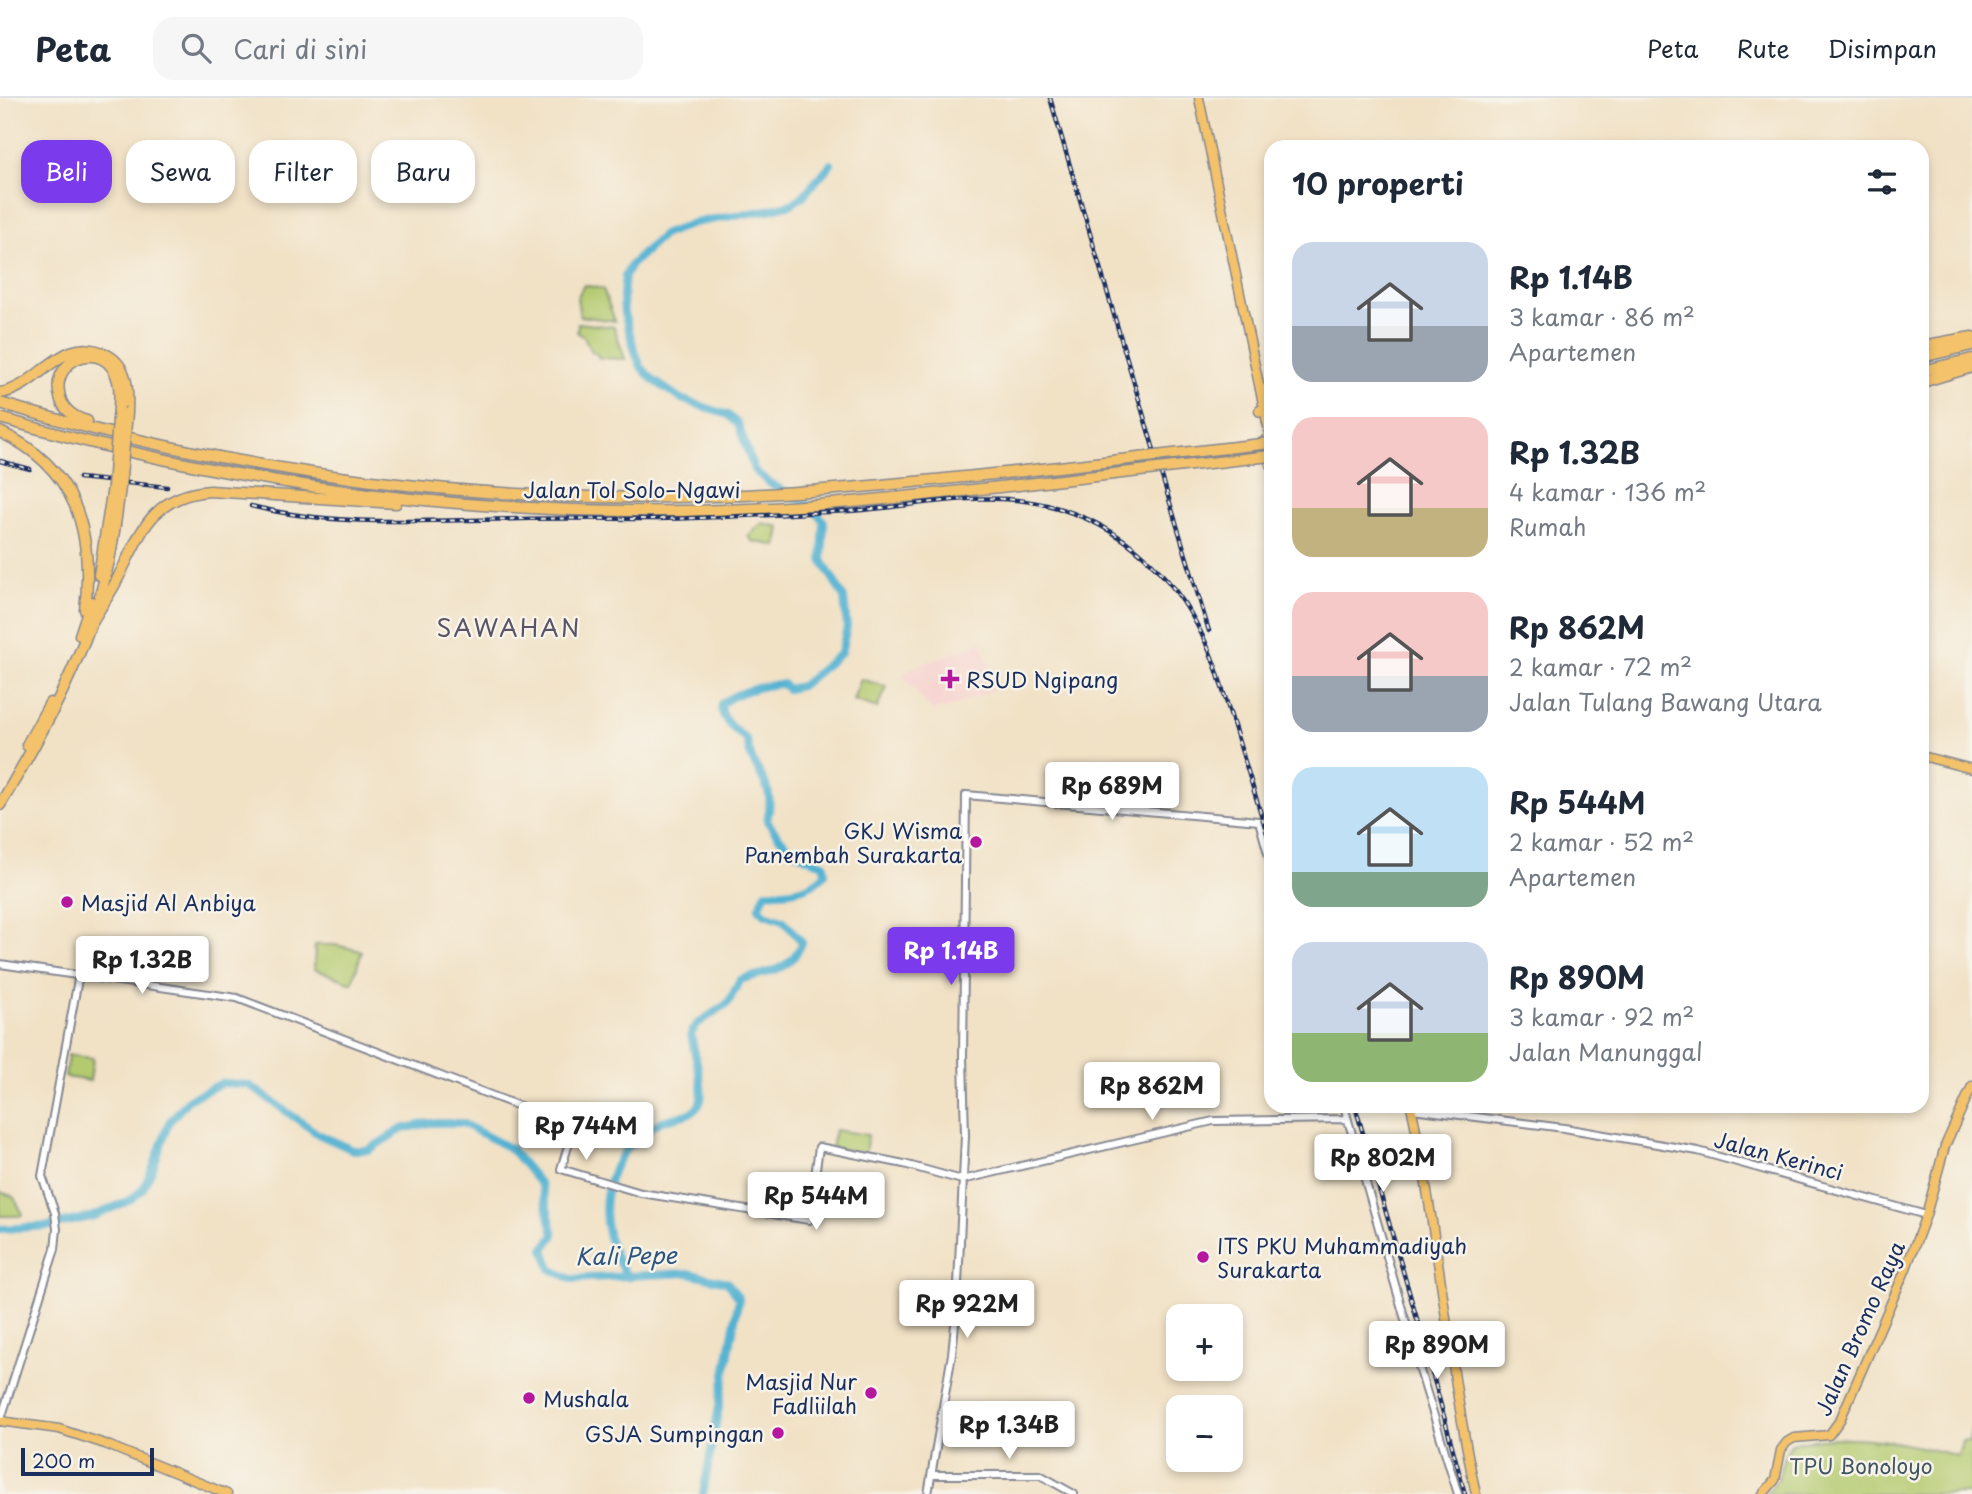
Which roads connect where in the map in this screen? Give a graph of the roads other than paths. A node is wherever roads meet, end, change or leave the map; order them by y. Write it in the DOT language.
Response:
graph roads {
  1 [pos="1199,98"];
  2 [pos="1972,337"];
  3 [pos="1929,345"];
  4 [pos="1972,345"];
  5 [pos="1929,356"];
  6 [pos="1972,359"];
  7 [pos="1972,367"];
  8 [pos="1929,369"];
  9 [pos="1929,380"];
  10 [pos="1258,385"];
  11 [pos="0,393"];
  12 [pos="0,403"];
  13 [pos="1264,405"];
  14 [pos="123,410"];
  15 [pos="0,418"];
  16 [pos="0,432"];
  17 [pos="1264,439"];
  18 [pos="204,454"];
  19 [pos="1264,457"];
  20 [pos="442,502"];
  21 [pos="87,623"];
  22 [pos="1929,758"];
  23 [pos="1972,769"];
  24 [pos="0,794"];
  25 [pos="0,805"];
  26 [pos="1264,839"];
  27 [pos="0,964"];
  28 [pos="79,974"];
  29 [pos="1972,1086"];
  30 [pos="1346,1113"];
  31 [pos="1413,1113"];
  32 [pos="1450,1113"];
  33 [pos="1348,1119"];
  34 [pos="962,1180"];
  35 [pos="1926,1215"];
  36 [pos="0,1421"];
  37 [pos="932,1475"];
  38 [pos="227,1494"];
  39 [pos="928,1494"];
  40 [pos="1074,1494"];
  41 [pos="1458,1494"];
  42 [pos="1476,1494"];
  43 [pos="1763,1494"];
  1 -- 10 [label="main road"];
  2 -- 3 [label="highway"];
  4 -- 5 [label="highway"];
  6 -- 8 [label="highway"];
  7 -- 9 [label="highway"];
  10 -- 13 [label="highway"];
  11 -- 14 [label="highway"];
  12 -- 18 [label="highway, Jalan Tol Solo–Ngawi"];
  14 -- 18 [label="highway"];
  14 -- 21 [label="highway, bridge"];
  15 -- 20 [label="highway, Jalan Tol Solo–Ngawi"];
  16 -- 21 [label="highway"];
  17 -- 18 [label="highway, Jalan Tol Solo–Ngawi, bridge"];
  19 -- 20 [label="highway, Jalan Tol Solo–Ngawi, bridge"];
  20 -- 21 [label="highway"];
  21 -- 24 [label="highway"];
  21 -- 25 [label="highway"];
  22 -- 23 [label="main road"];
  26 -- 34 [label="street"];
  27 -- 28 [label="street"];
  28 -- 34 [label="street"];
  28 -- 36 [label="street"];
  29 -- 35 [label="main road"];
  30 -- 33 [label="street"];
  31 -- 42 [label="main road"];
  32 -- 35 [label="street, Jalan Kerinci"];
  33 -- 34 [label="street"];
  33 -- 41 [label="street"];
  34 -- 37 [label="street"];
  35 -- 43 [label="main road, Jalan Bromo Raya"];
  36 -- 38 [label="main road"];
  37 -- 39 [label="street"];
  37 -- 40 [label="street"];
}
